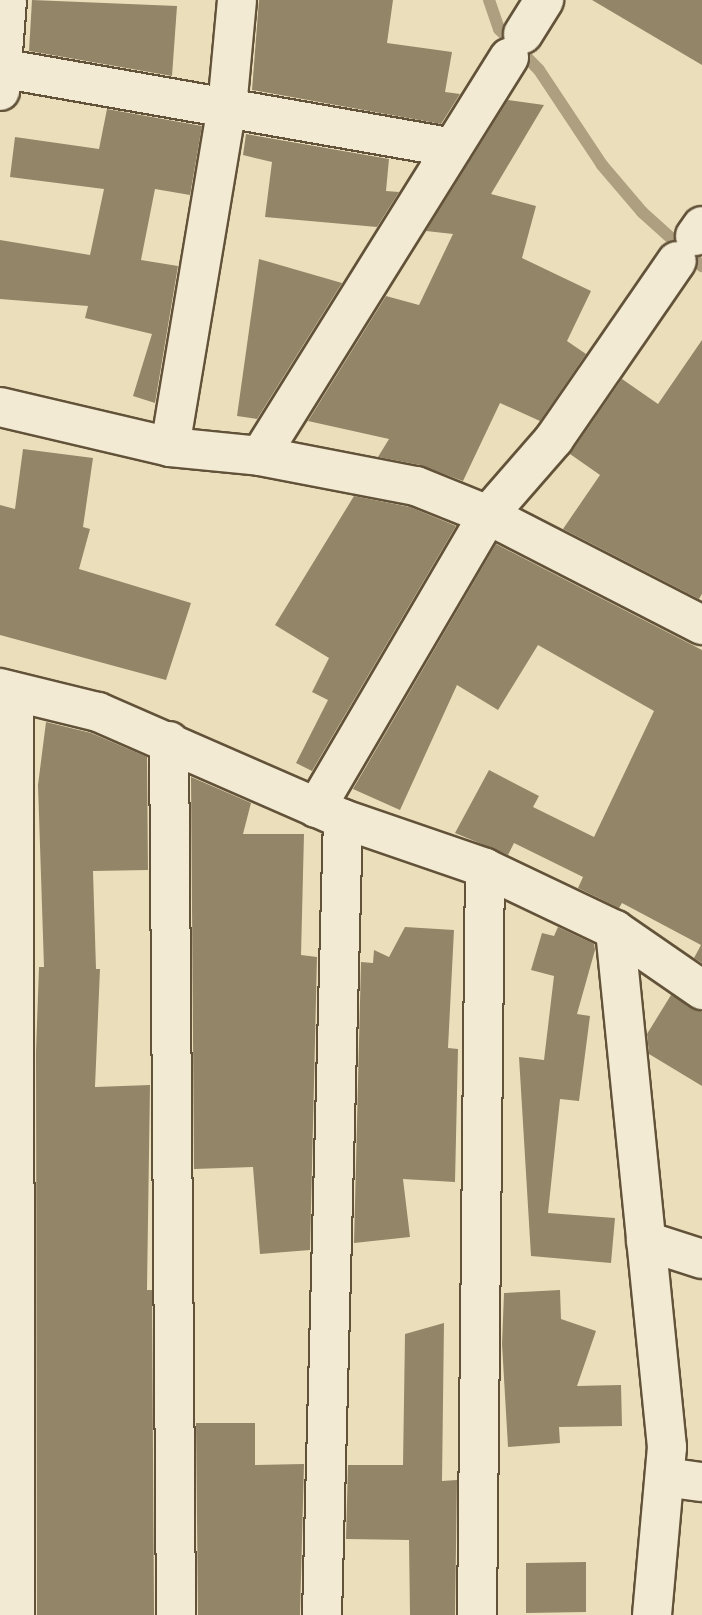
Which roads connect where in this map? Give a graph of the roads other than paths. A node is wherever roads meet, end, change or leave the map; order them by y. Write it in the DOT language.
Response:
graph roads {
  1 [pos="7,0"];
  2 [pos="237,0"];
  3 [pos="544,0"];
  4 [pos="1,76"];
  5 [pos="227,108"];
  6 [pos="452,148"];
  7 [pos="691,241"];
  8 [pos="0,407"];
  9 [pos="170,447"];
  10 [pos="260,456"];
  11 [pos="488,515"];
  12 [pos="699,618"];
  13 [pos="7,690"];
  14 [pos="169,741"];
  15 [pos="330,814"];
  16 [pos="485,868"];
  17 [pos="615,930"];
  18 [pos="702,990"];
  19 [pos="646,1241"];
  20 [pos="702,1259"];
  21 [pos="683,1479"];
  22 [pos="15,1615"];
  23 [pos="177,1615"];
  24 [pos="322,1615"];
  25 [pos="477,1615"];
  26 [pos="652,1615"];
  1 -- 4 [label="street"];
  2 -- 5 [label="street"];
  3 -- 6 [label="street"];
  4 -- 5 [label="street"];
  5 -- 6 [label="street"];
  5 -- 9 [label="street"];
  6 -- 10 [label="street"];
  7 -- 11 [label="street"];
  8 -- 9 [label="street"];
  9 -- 10 [label="street"];
  10 -- 11 [label="street"];
  11 -- 12 [label="street"];
  11 -- 15 [label="street"];
  13 -- 14 [label="street"];
  13 -- 22 [label="street"];
  14 -- 15 [label="street"];
  14 -- 23 [label="street"];
  15 -- 16 [label="street"];
  15 -- 24 [label="street"];
  16 -- 17 [label="street"];
  16 -- 25 [label="street"];
  17 -- 18 [label="street"];
  17 -- 19 [label="street"];
  19 -- 20 [label="street"];
  19 -- 21 [label="street"];
  21 -- 26 [label="street"];
}
